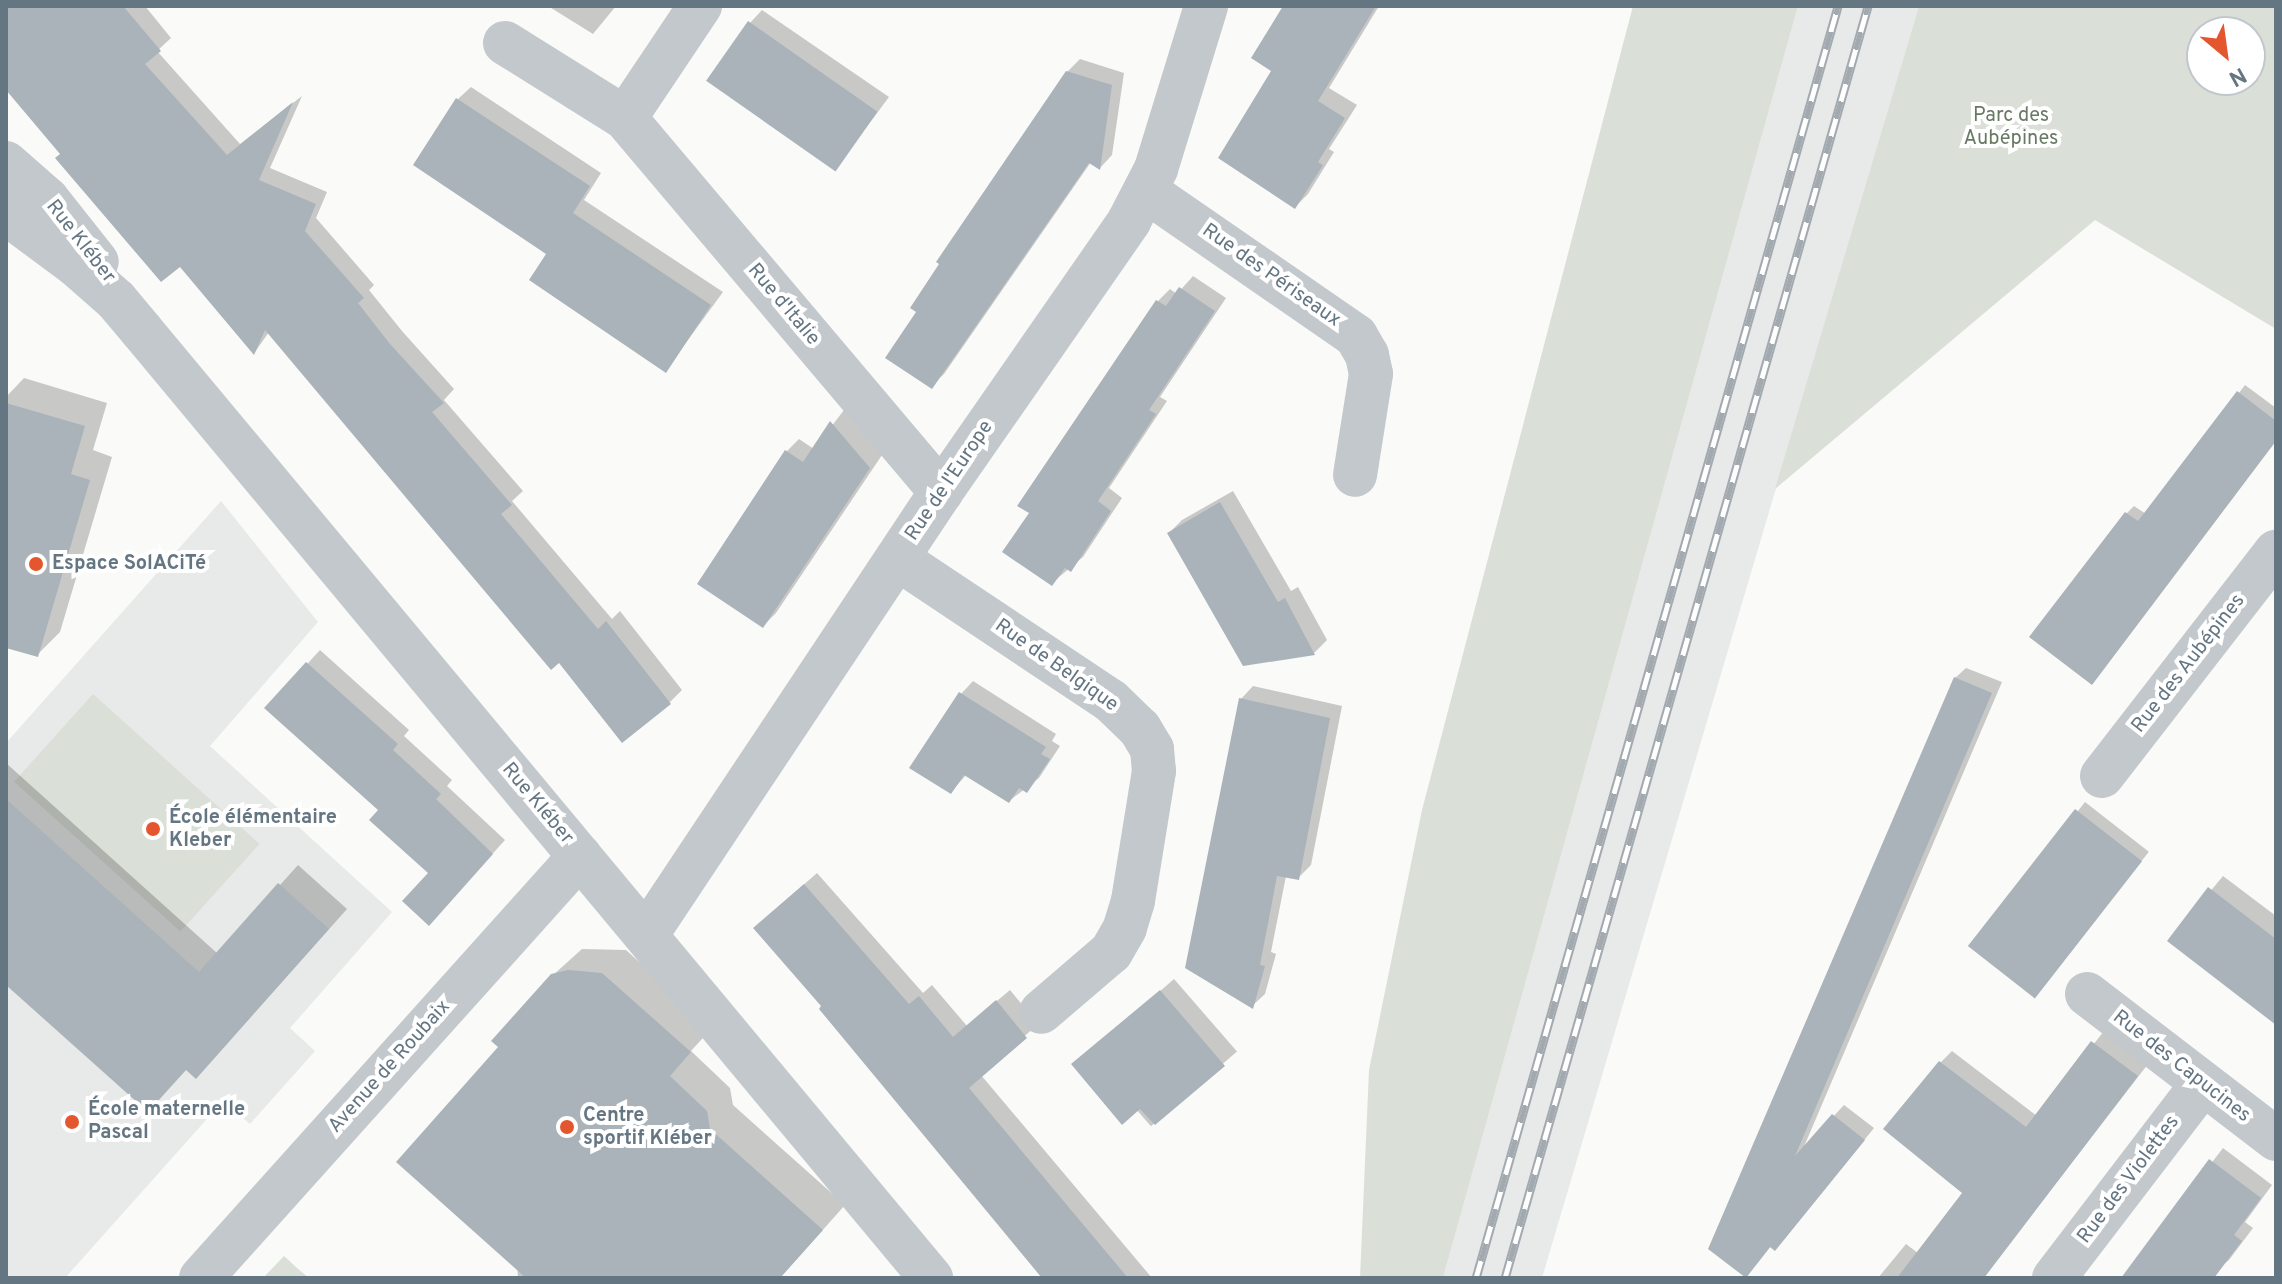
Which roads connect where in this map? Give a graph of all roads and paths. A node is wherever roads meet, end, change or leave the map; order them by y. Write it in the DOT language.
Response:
graph roads {
  1 [pos="700,6"];
  2 [pos="1206,6"];
  3 [pos="505,43"];
  4 [pos="625,118"];
  5 [pos="6,163"];
  6 [pos="1146,191"];
  7 [pos="6,213"];
  8 [pos="142,331"];
  9 [pos="1355,475"];
  10 [pos="941,492"];
  11 [pos="2276,552"];
  12 [pos="898,559"];
  13 [pos="2102,776"];
  14 [pos="580,856"];
  15 [pos="647,934"];
  16 [pos="2087,994"];
  17 [pos="1041,1012"];
  18 [pos="2203,1083"];
  19 [pos="2276,1139"];
  20 [pos="201,1278"];
  21 [pos="931,1278"];
  22 [pos="2054,1278"];
  1 -- 4 [label="street"];
  2 -- 6 [label="street, Rue de l'Europe"];
  3 -- 4 [label="street, Rue d'Italie"];
  4 -- 10 [label="street, Rue d'Italie"];
  5 -- 8 [label="street, Rue Kléber"];
  6 -- 9 [label="street, Rue des Périseaux"];
  6 -- 10 [label="street, Rue de l'Europe"];
  7 -- 8 [label="street, Rue Kléber"];
  8 -- 14 [label="street, Rue Kléber"];
  10 -- 12 [label="street, Rue de l'Europe"];
  11 -- 13 [label="street, Rue des Aubépines"];
  12 -- 15 [label="street, Rue de l'Europe"];
  12 -- 17 [label="street, Rue de Belgique"];
  14 -- 15 [label="street, Rue Kléber"];
  14 -- 20 [label="street, Avenue de Roubaix"];
  15 -- 21 [label="street, Rue Kléber"];
  16 -- 18 [label="street, Rue des Capucines"];
  18 -- 19 [label="street, Rue des Capucines"];
  18 -- 22 [label="street, Rue des Violettes"];
}
